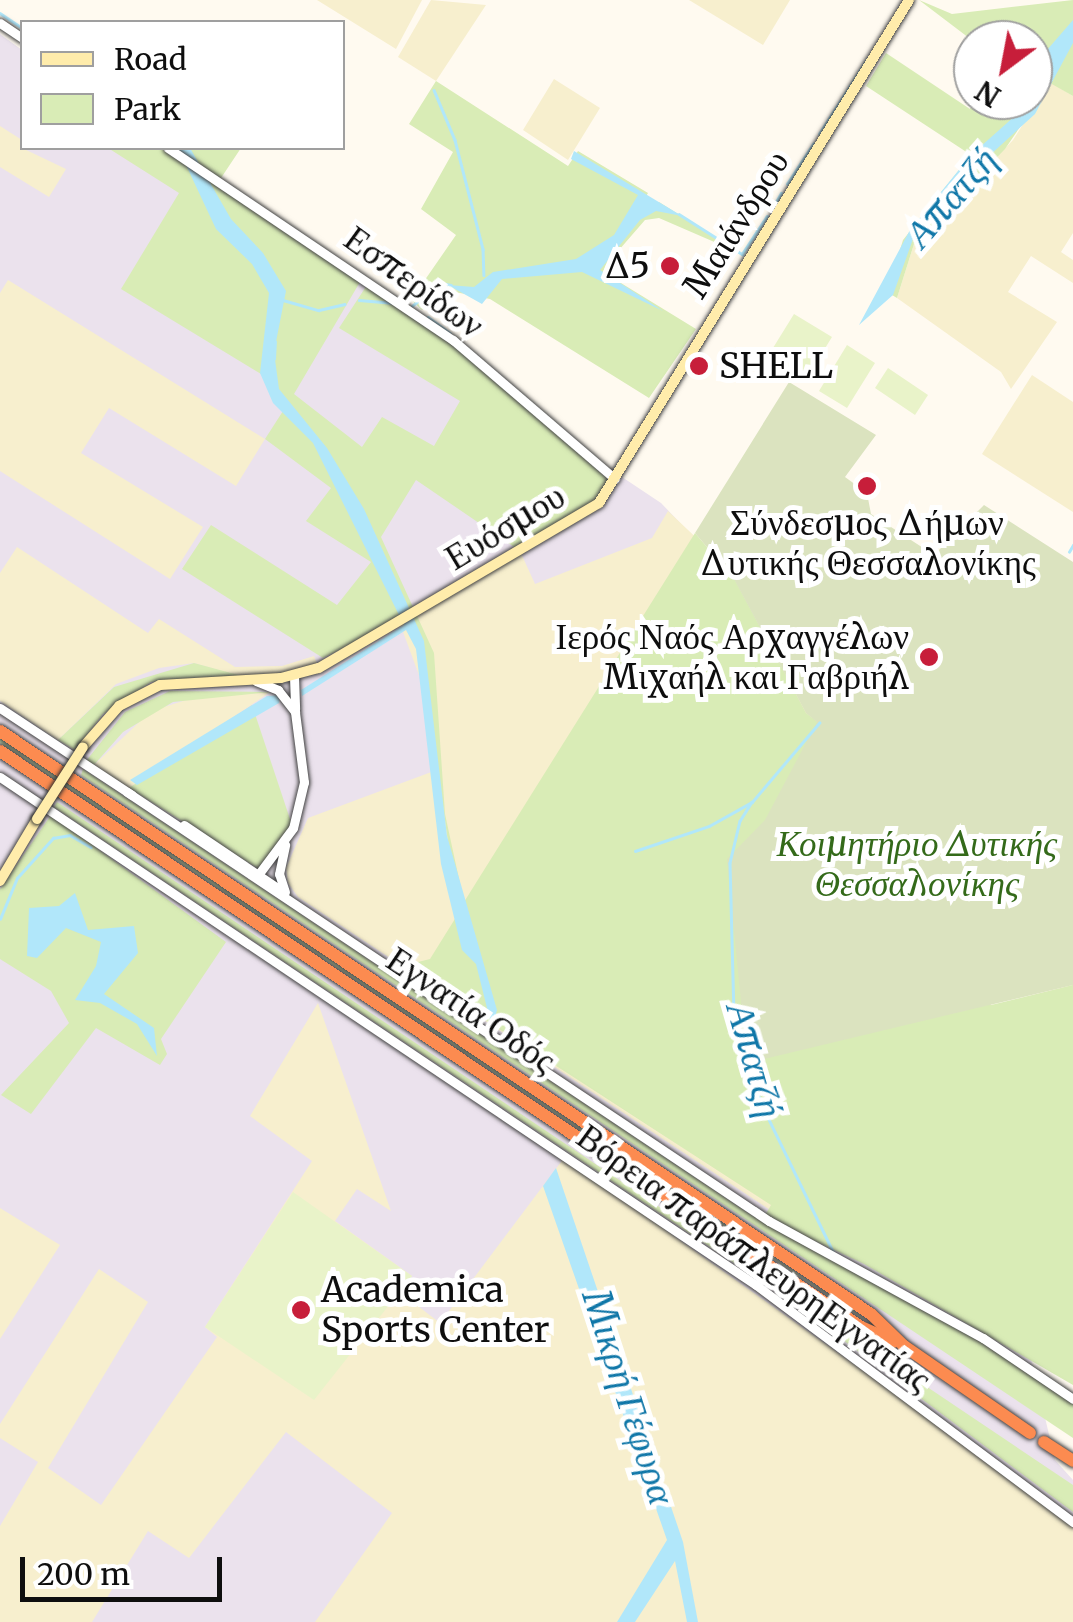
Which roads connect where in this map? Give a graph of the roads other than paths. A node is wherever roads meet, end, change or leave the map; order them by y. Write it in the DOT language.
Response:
graph roads {
  1 [pos="909,0"];
  2 [pos="171,150"];
  3 [pos="615,480"];
  4 [pos="291,676"];
  5 [pos="253,680"];
  6 [pos="288,700"];
  7 [pos="0,708"];
  8 [pos="295,712"];
  9 [pos="0,730"];
  10 [pos="0,751"];
  11 [pos="0,777"];
  12 [pos="286,842"];
  13 [pos="284,856"];
  14 [pos="260,878"];
  15 [pos="0,881"];
  16 [pos="286,894"];
  17 [pos="325,924"];
  18 [pos="904,1346"];
  19 [pos="1073,1399"];
  20 [pos="1030,1433"];
  21 [pos="1044,1442"];
  22 [pos="1073,1461"];
  23 [pos="1073,1522"];
  1 -- 3 [label="main road, Μαιάνδρου"];
  2 -- 3 [label="street, Εσπερίδων"];
  3 -- 4 [label="main road, Ευόσμου"];
  4 -- 5 [label="main road"];
  4 -- 6 [label="street"];
  4 -- 8 [label="street"];
  5 -- 6 [label="street"];
  5 -- 15 [label="main road, bridge"];
  6 -- 8 [label="street"];
  7 -- 14 [label="street"];
  8 -- 12 [label="street"];
  9 -- 18 [label="highway, Εγνατία Οδός"];
  10 -- 18 [label="highway, Εγνατία Οδός"];
  11 -- 23 [label="street, Βόρεια παράπλευρηΕγνατίας"];
  12 -- 13 [label="street"];
  12 -- 14 [label="street"];
  13 -- 14 [label="street"];
  13 -- 16 [label="street"];
  14 -- 16 [label="street"];
  14 -- 17 [label="street"];
  16 -- 17 [label="street"];
  17 -- 19 [label="street"];
  18 -- 20 [label="highway, Εγνατία Οδός"];
  21 -- 22 [label="highway"];
}
